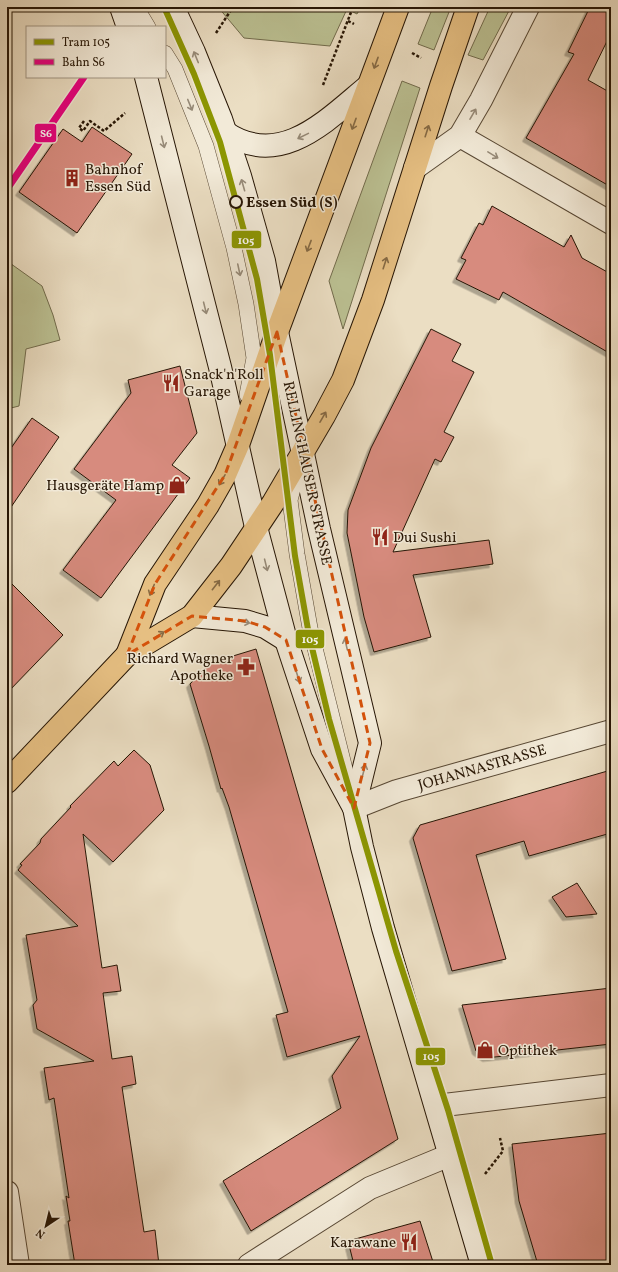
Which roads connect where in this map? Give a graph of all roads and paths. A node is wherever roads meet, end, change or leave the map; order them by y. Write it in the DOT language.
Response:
graph roads {
  1 [pos="121,7"];
  2 [pos="136,7"];
  3 [pos="232,7"];
  4 [pos="353,7"];
  5 [pos="398,7"];
  6 [pos="468,7"];
  7 [pos="528,7"];
  8 [pos="175,11"];
  9 [pos="348,21"];
  10 [pos="354,24"];
  11 [pos="128,26"];
  12 [pos="147,26"];
  13 [pos="221,28"];
  14 [pos="166,56"];
  15 [pos="148,84"];
  16 [pos="367,87"];
  17 [pos="321,90"];
  18 [pos="84,121"];
  19 [pos="225,132"];
  20 [pos="460,136"];
  21 [pos="415,168"];
  22 [pos="611,223"];
  23 [pos="277,332"];
  24 [pos="238,445"];
  25 [pos="303,451"];
  26 [pos="256,527"];
  27 [pos="192,616"];
  28 [pos="286,640"];
  29 [pos="127,655"];
  30 [pos="611,731"];
  31 [pos="7,782"];
  32 [pos="354,808"];
  33 [pos="611,1085"];
  34 [pos="436,1106"];
  35 [pos="500,1138"];
  36 [pos="503,1151"];
  37 [pos="450,1155"];
  38 [pos="7,1192"];
  39 [pos="18,1265"];
  40 [pos="249,1265"];
  41 [pos="482,1265"];
  1 -- 11 [label="street"];
  2 -- 12 [label="lane"];
  3 -- 13 [label="path"];
  4 -- 9 [label="path"];
  5 -- 16 [label="main road, one-way"];
  21 -- 6 [label="main road, one-way"];
  20 -- 7 [label="street, one-way"];
  19 -- 8 [label="street, RELLINGHAUSER STRASSE, one-way"];
  9 -- 10 [label="path"];
  9 -- 17 [label="path"];
  14 -- 24 [label="lane, one-way"];
  15 -- 18 [label="path"];
  15 -- 24 [label="street, RELLINGHAUSER STRASSE, one-way"];
  16 -- 19 [label="street, one-way"];
  16 -- 23 [label="main road, one-way"];
  23 -- 19 [label="street, RELLINGHAUSER STRASSE, one-way"];
  20 -- 21 [label="street"];
  20 -- 22 [label="street, one-way"];
  25 -- 21 [label="main road, one-way"];
  23 -- 24 [label="main road"];
  23 -- 25 [label="street, RELLINGHAUSER STRASSE"];
  24 -- 26 [label="street, RELLINGHAUSER STRASSE"];
  24 -- 29 [label="main road, one-way"];
  25 -- 26 [label="main road"];
  25 -- 32 [label="lane"];
  32 -- 25 [label="street, RELLINGHAUSER STRASSE, one-way"];
  27 -- 26 [label="main road, one-way"];
  26 -- 28 [label="street, RELLINGHAUSER STRASSE, one-way"];
  27 -- 28 [label="street, one-way"];
  29 -- 27 [label="main road, one-way"];
  28 -- 32 [label="street, RELLINGHAUSER STRASSE, one-way"];
  29 -- 31 [label="main road"];
  30 -- 32 [label="street, JOHANNASTRASSE"];
  32 -- 34 [label="street, RELLINGHAUSER STRASSE"];
  33 -- 34 [label="street"];
  34 -- 37 [label="street, RELLINGHAUSER STRASSE"];
  35 -- 36 [label="path"];
  37 -- 40 [label="street"];
  37 -- 41 [label="street, RELLINGHAUSER STRASSE"];
  38 -- 39 [label="street"];
}
